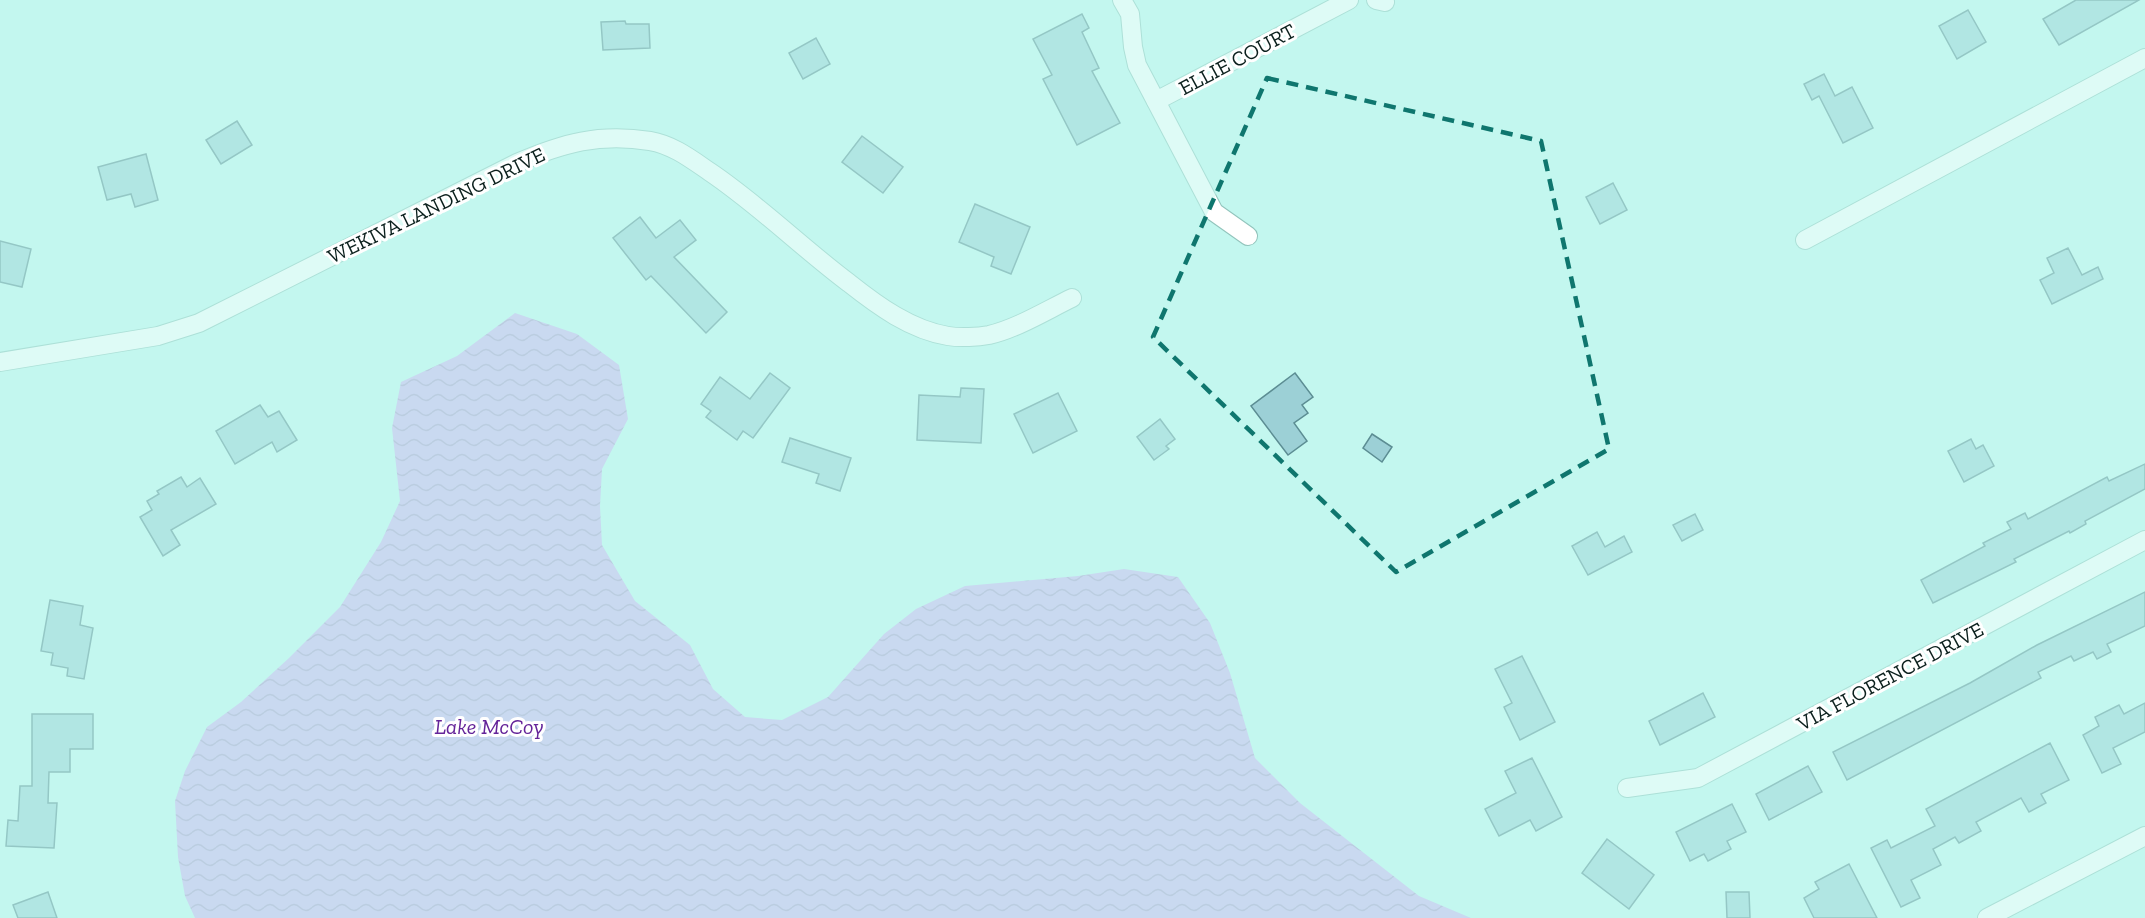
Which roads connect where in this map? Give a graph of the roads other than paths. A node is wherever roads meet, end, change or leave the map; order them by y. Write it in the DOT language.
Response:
graph roads {
  1 [pos="1122,0"];
  2 [pos="1349,0"];
  3 [pos="2145,58"];
  4 [pos="1156,101"];
  5 [pos="1248,236"];
  6 [pos="1804,240"];
  7 [pos="1072,297"];
  8 [pos="0,362"];
  9 [pos="2145,540"];
  10 [pos="1627,788"];
  11 [pos="2145,836"];
  12 [pos="1987,918"];
  1 -- 4 [label="street"];
  2 -- 4 [label="street, ELLIE COURT"];
  3 -- 6 [label="street"];
  4 -- 5 [label="street"];
  7 -- 8 [label="street, WEKIVA LANDING DRIVE"];
  9 -- 10 [label="street, VIA FLORENCE DRIVE"];
  11 -- 12 [label="street"];
}
